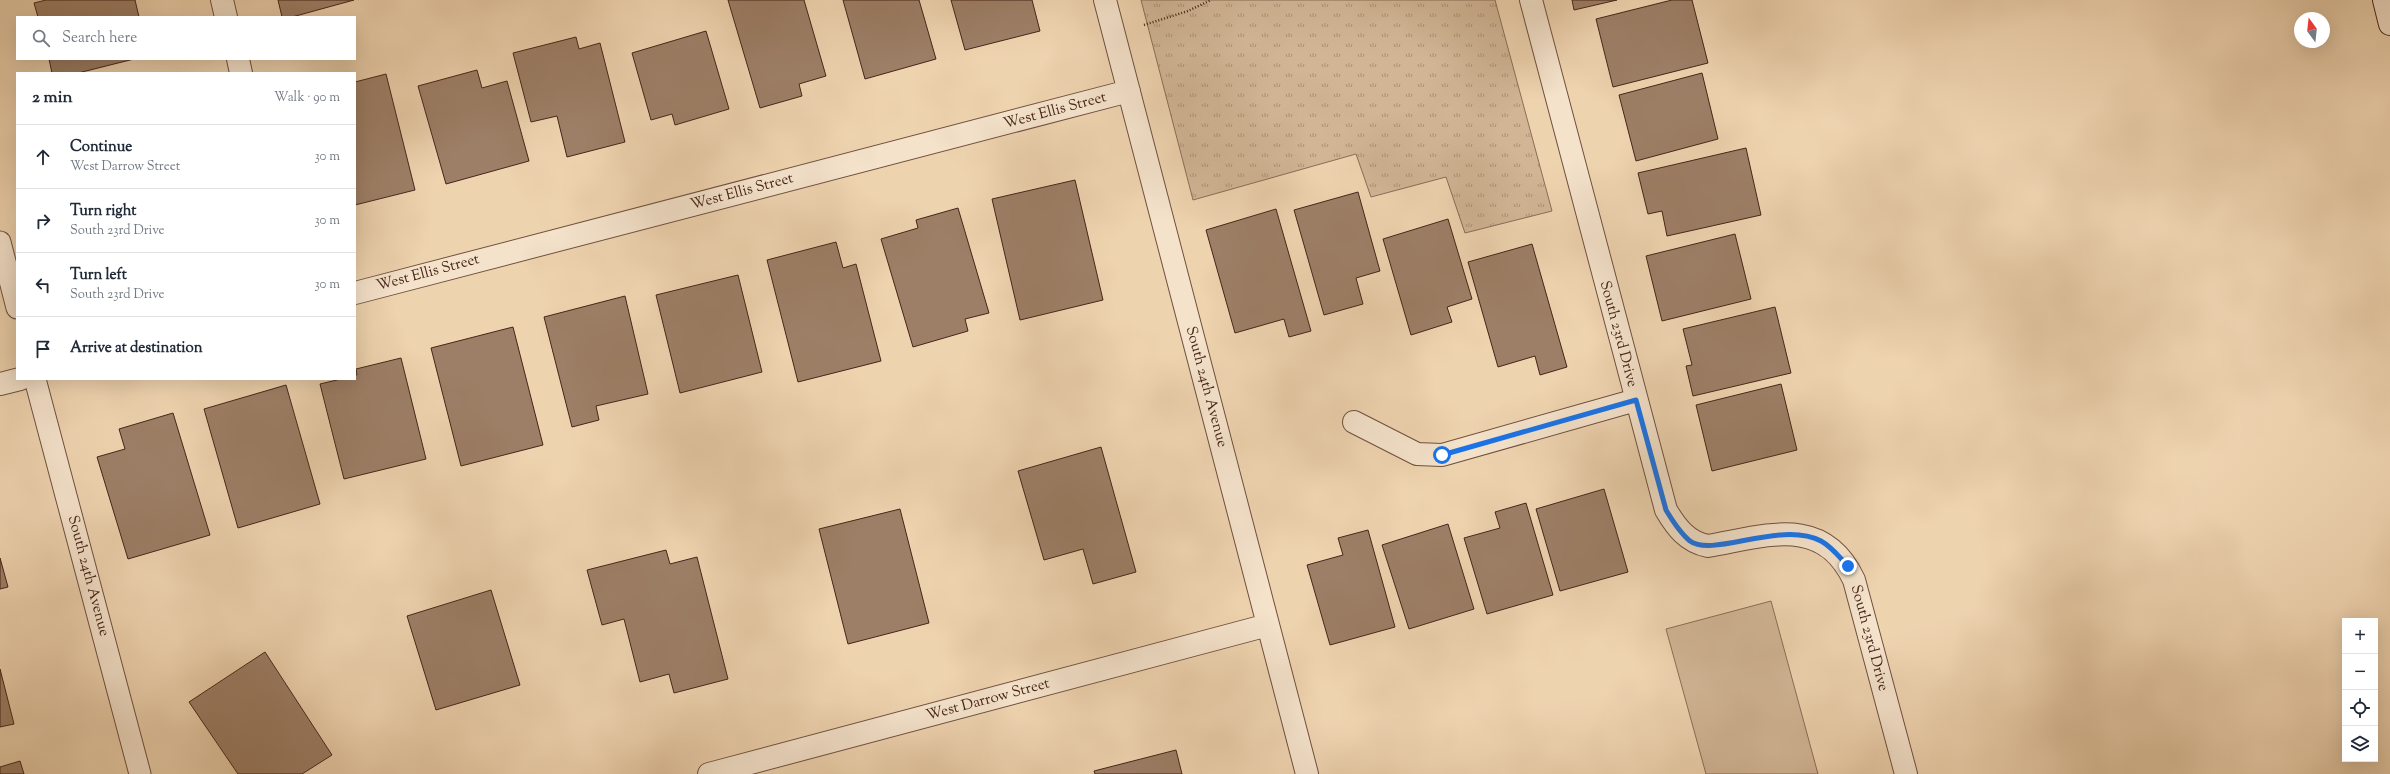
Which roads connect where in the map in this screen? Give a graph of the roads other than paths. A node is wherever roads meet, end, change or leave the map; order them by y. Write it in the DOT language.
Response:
graph roads {
  1 [pos="222,0"];
  2 [pos="1105,0"];
  3 [pos="1531,0"];
  4 [pos="2384,0"];
  5 [pos="226,16"];
  6 [pos="2390,24"];
  7 [pos="238,60"];
  8 [pos="241,72"];
  9 [pos="1129,92"];
  10 [pos="0,242"];
  11 [pos="356,292"];
  12 [pos="16,304"];
  13 [pos="16,380"];
  14 [pos="35,380"];
  15 [pos="0,384"];
  16 [pos="1636,400"];
  17 [pos="1354,422"];
  18 [pos="1268,625"];
  19 [pos="140,774"];
  20 [pos="709,774"];
  21 [pos="1307,774"];
  22 [pos="1906,774"];
  1 -- 5 [label="street"];
  2 -- 9 [label="street, South 24th Avenue"];
  3 -- 16 [label="street, South 23rd Drive"];
  4 -- 6 [label="street"];
  7 -- 8 [label="street"];
  9 -- 11 [label="street, West Ellis Street"];
  9 -- 18 [label="street, South 24th Avenue"];
  10 -- 12 [label="lane"];
  13 -- 15 [label="street"];
  14 -- 19 [label="lane, South 24th Avenue"];
  16 -- 17 [label="street"];
  16 -- 22 [label="street, South 23rd Drive"];
  18 -- 20 [label="street, West Darrow Street"];
  18 -- 21 [label="street, South 24th Avenue"];
}
